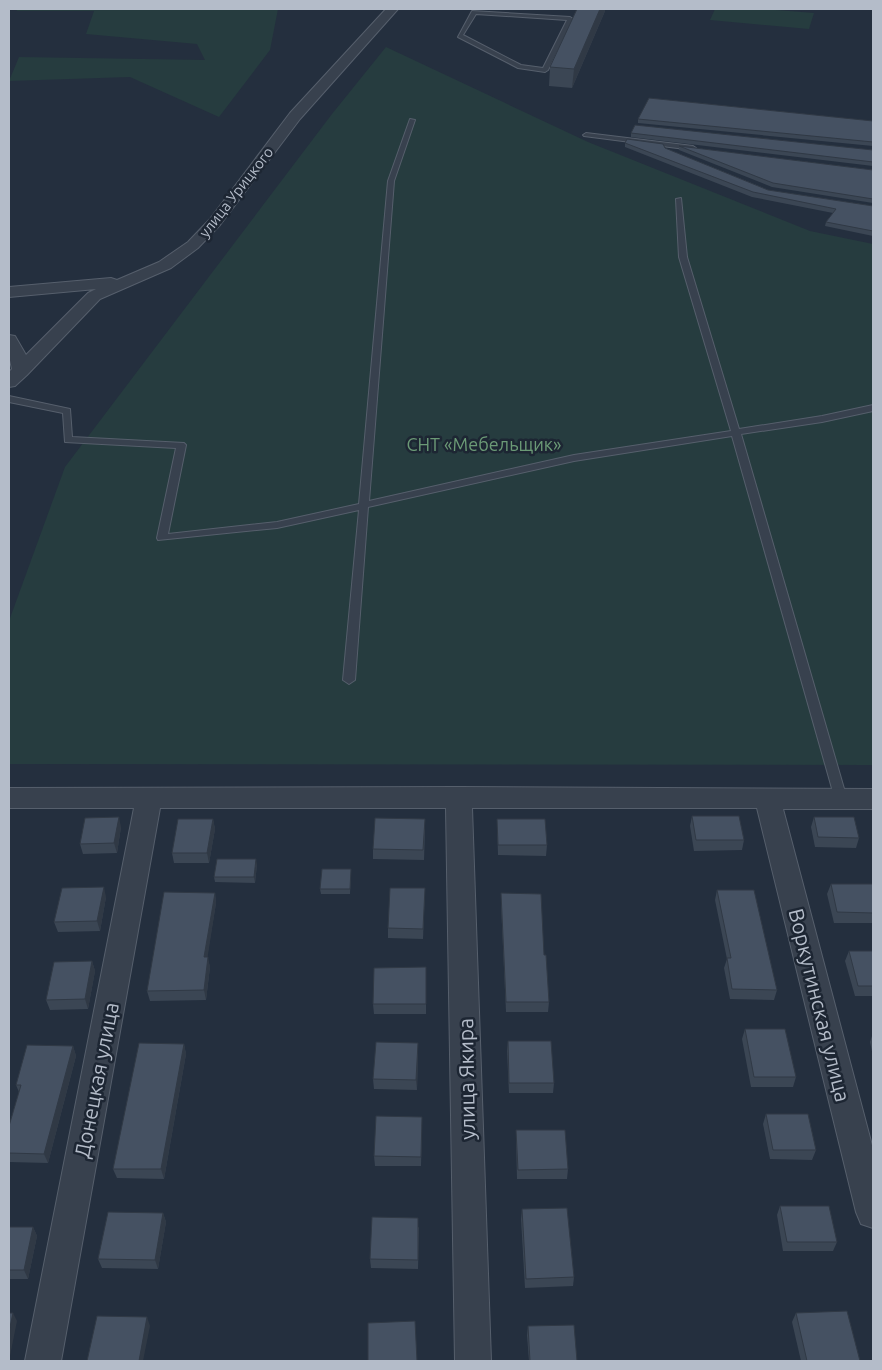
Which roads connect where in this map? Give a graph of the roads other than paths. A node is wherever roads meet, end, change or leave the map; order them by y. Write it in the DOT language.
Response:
graph roads {
  1 [pos="392,9"];
  2 [pos="519,9"];
  3 [pos="516,15"];
  4 [pos="412,120"];
  5 [pos="586,135"];
  6 [pos="654,143"];
  7 [pos="701,149"];
  8 [pos="680,154"];
  9 [pos="679,199"];
  10 [pos="125,281"];
  11 [pos="9,292"];
  12 [pos="9,340"];
  13 [pos="15,376"];
  14 [pos="9,399"];
  15 [pos="873,408"];
  16 [pos="736,433"];
  17 [pos="364,506"];
  18 [pos="349,680"];
  19 [pos="459,797"];
  20 [pos="9,798"];
  21 [pos="149,798"];
  22 [pos="768,799"];
  23 [pos="841,799"];
  24 [pos="873,799"];
  25 [pos="873,1212"];
  26 [pos="43,1361"];
  27 [pos="473,1361"];
  1 -- 10 [label="street, улица Урицкого"];
  2 -- 3 [label="lane"];
  3 -- 3 [label="lane"];
  4 -- 17 [label="lane"];
  5 -- 6 [label="lane"];
  6 -- 7 [label="lane"];
  6 -- 8 [label="lane"];
  9 -- 16 [label="lane"];
  10 -- 11 [label="street"];
  10 -- 13 [label="street, улица Урицкого"];
  12 -- 13 [label="street"];
  14 -- 17 [label="lane"];
  15 -- 16 [label="lane"];
  16 -- 17 [label="lane"];
  16 -- 23 [label="lane"];
  17 -- 18 [label="lane"];
  19 -- 21 [label="street"];
  19 -- 22 [label="street"];
  19 -- 27 [label="street, улица Якира"];
  20 -- 21 [label="street"];
  21 -- 26 [label="street, Донецкая улица"];
  22 -- 23 [label="street"];
  22 -- 25 [label="street, Воркутинская улица"];
  23 -- 24 [label="street"];
}
